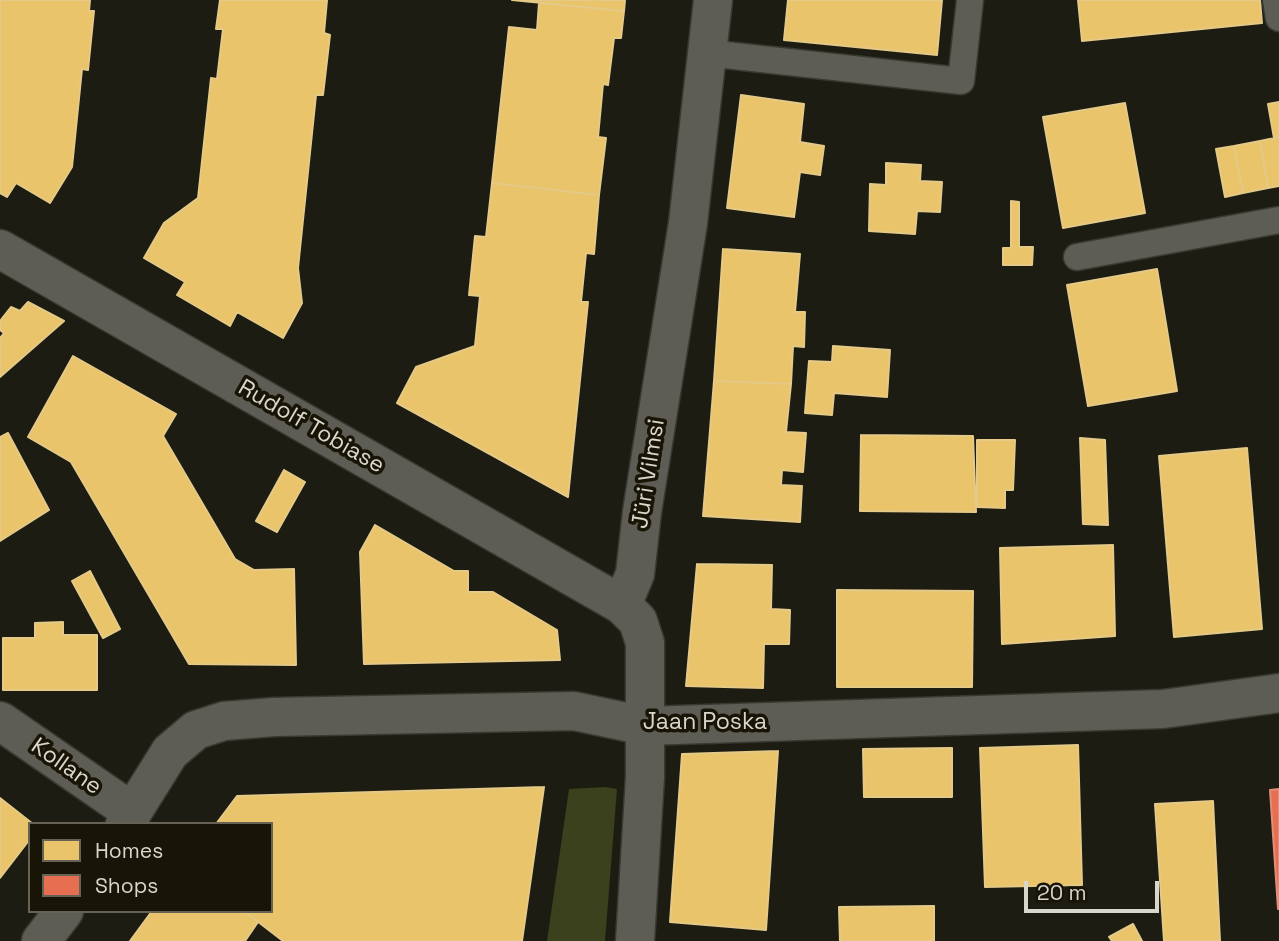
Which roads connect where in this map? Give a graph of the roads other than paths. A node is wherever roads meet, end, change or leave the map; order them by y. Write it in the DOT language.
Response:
graph roads {
  1 [pos="713,0"];
  2 [pos="970,0"];
  3 [pos="1276,0"];
  4 [pos="1279,18"];
  5 [pos="707,53"];
  6 [pos="1279,220"];
  7 [pos="0,249"];
  8 [pos="1077,257"];
  9 [pos="622,605"];
  10 [pos="1279,692"];
  11 [pos="0,721"];
  12 [pos="645,726"];
  13 [pos="129,818"];
  14 [pos="62,913"];
  15 [pos="41,941"];
  16 [pos="635,941"];
  1 -- 5 [label="street, Jüri Vilmsi"];
  2 -- 5 [label="lane"];
  3 -- 4 [label="lane"];
  5 -- 9 [label="street, Jüri Vilmsi"];
  6 -- 8 [label="lane"];
  7 -- 9 [label="street, Rudolf Tobiase"];
  9 -- 12 [label="street"];
  10 -- 12 [label="street, Jaan Poska"];
  11 -- 13 [label="street, Kollane"];
  12 -- 13 [label="street, Jaan Poska"];
  12 -- 16 [label="street"];
  14 -- 15 [label="street"];
}
